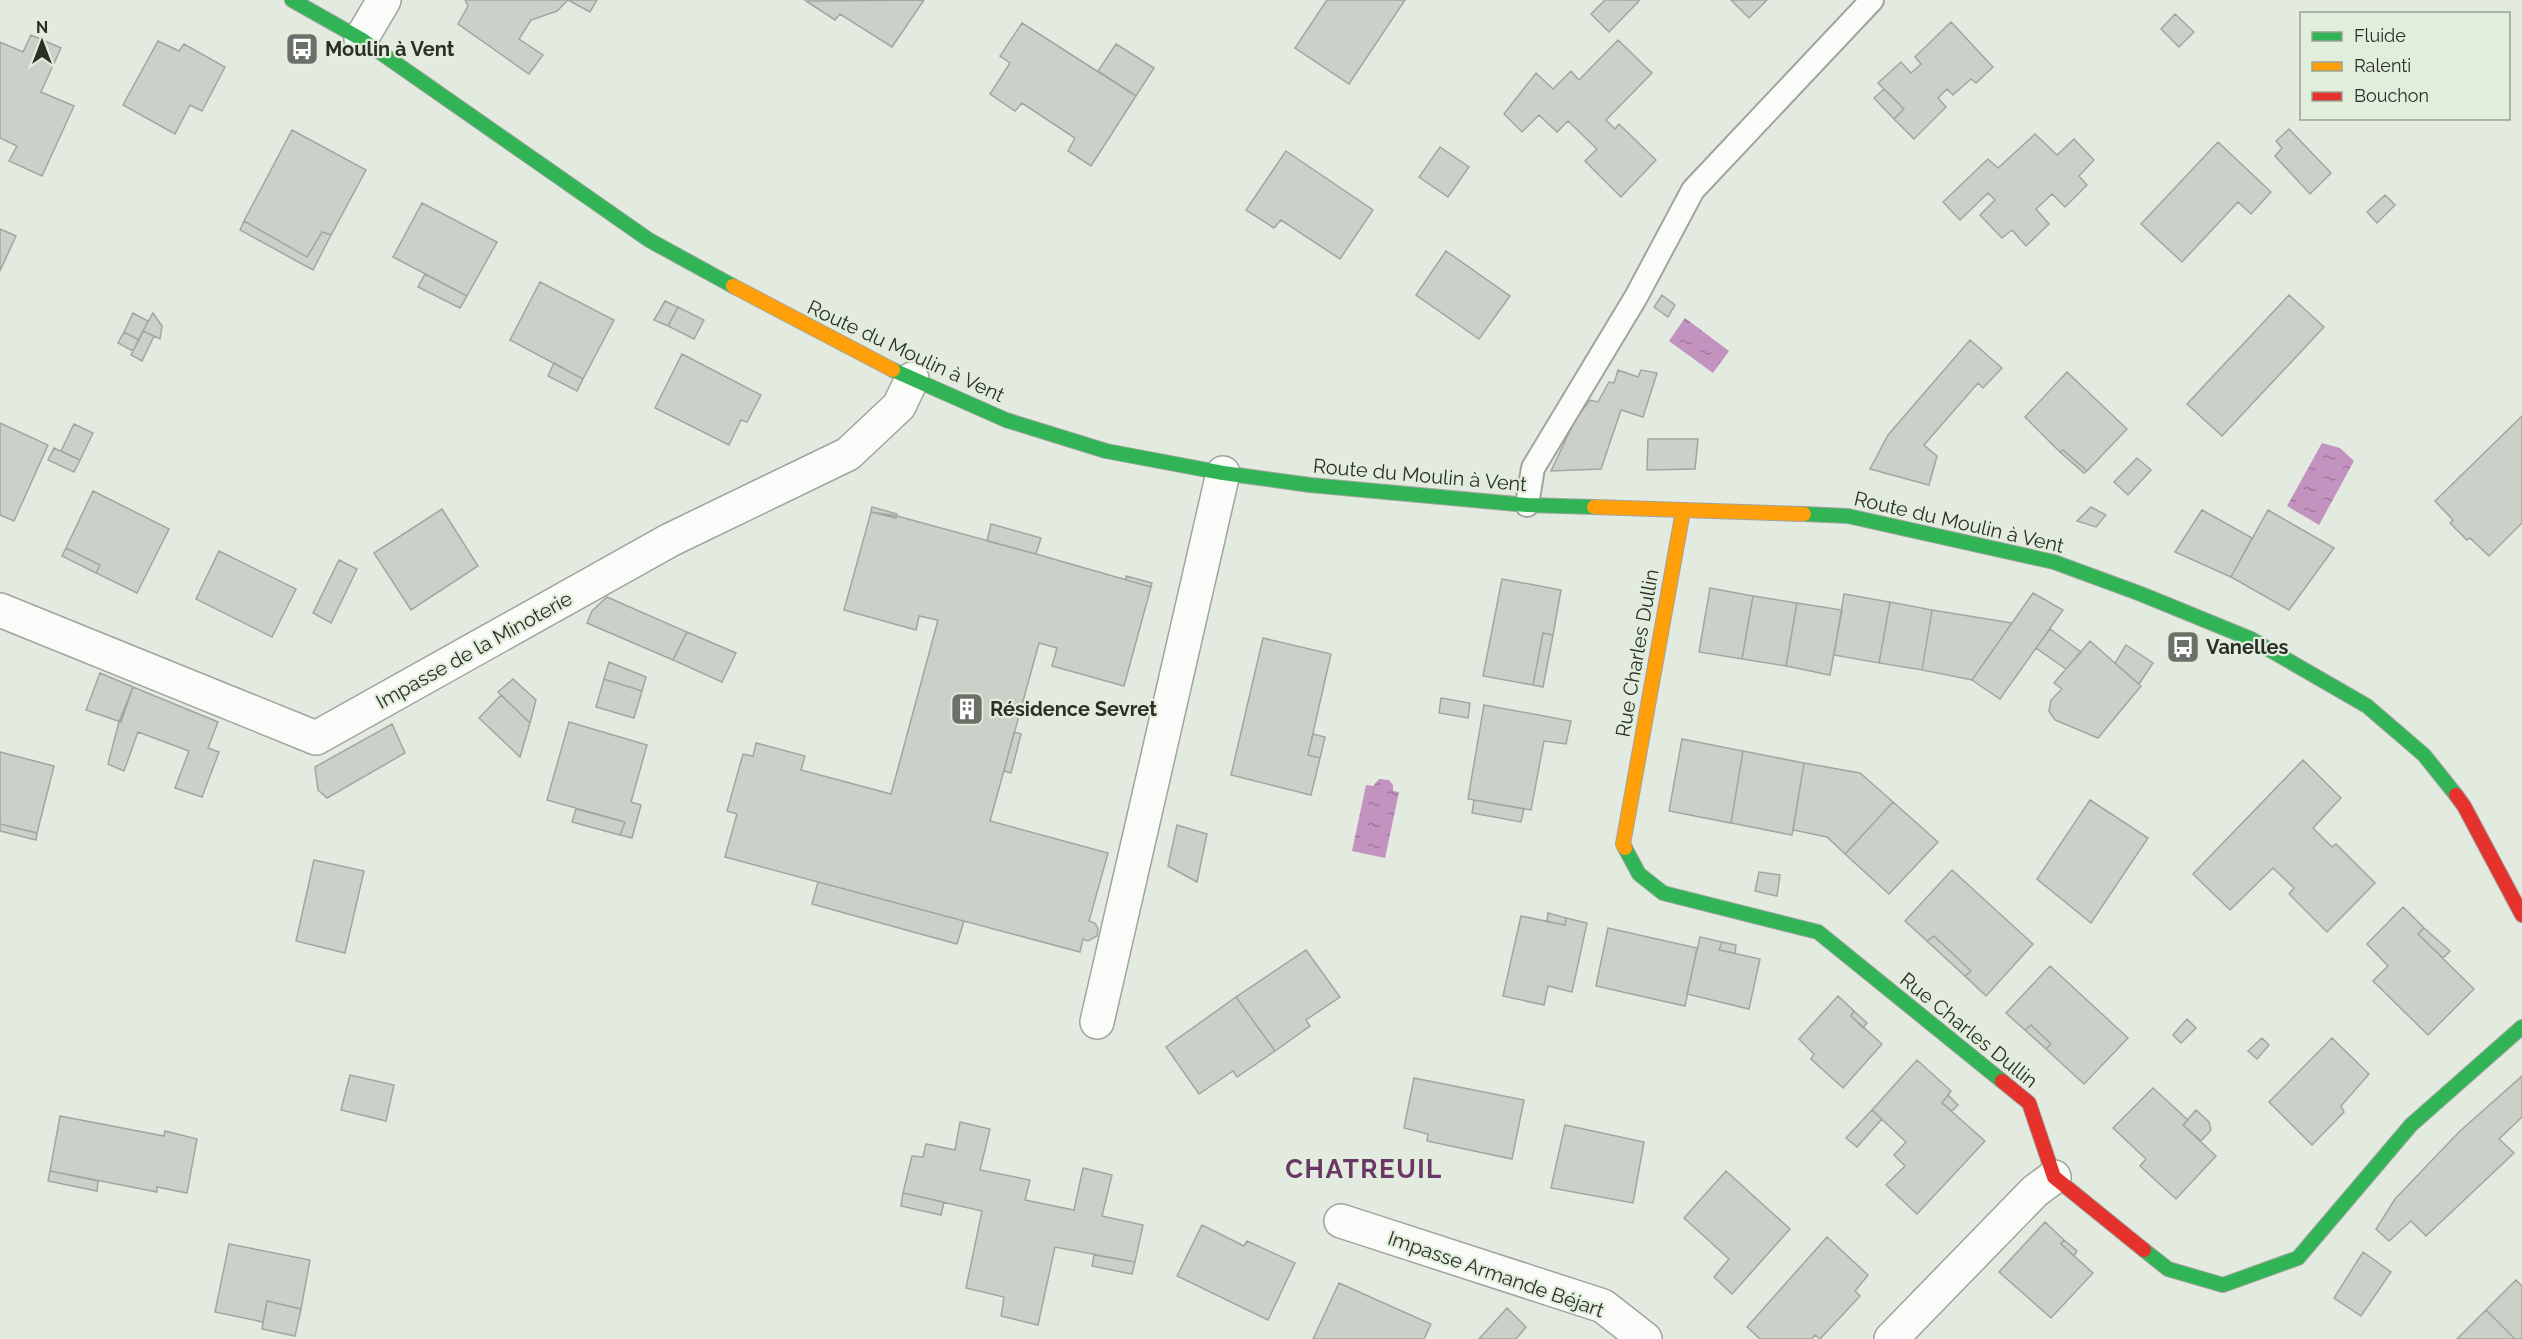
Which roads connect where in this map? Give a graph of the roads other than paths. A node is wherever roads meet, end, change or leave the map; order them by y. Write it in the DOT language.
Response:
graph roads {
  1 [pos="292,0"];
  2 [pos="384,0"];
  3 [pos="1872,0"];
  4 [pos="361,39"];
  5 [pos="912,379"];
  6 [pos="1223,472"];
  7 [pos="1527,505"];
  8 [pos="1683,511"];
  9 [pos="0,610"];
  10 [pos="2522,915"];
  11 [pos="1097,1022"];
  12 [pos="2522,1027"];
  13 [pos="2054,1177"];
  14 [pos="1341,1221"];
  15 [pos="1645,1339"];
  16 [pos="1891,1339"];
  1 -- 4 [label="street, Route du Moulin à Vent"];
  2 -- 4 [label="street"];
  3 -- 7 [label="lane"];
  4 -- 5 [label="street, Route du Moulin à Vent"];
  5 -- 6 [label="street, Route du Moulin à Vent"];
  5 -- 9 [label="street, Impasse de la Minoterie"];
  6 -- 7 [label="street, Route du Moulin à Vent"];
  6 -- 11 [label="street"];
  7 -- 8 [label="street, Route du Moulin à Vent"];
  8 -- 10 [label="street, Route du Moulin à Vent"];
  8 -- 13 [label="street, Rue Charles Dullin"];
  12 -- 13 [label="street"];
  13 -- 16 [label="street"];
  14 -- 15 [label="street, Impasse Armande Béjart"];
}
